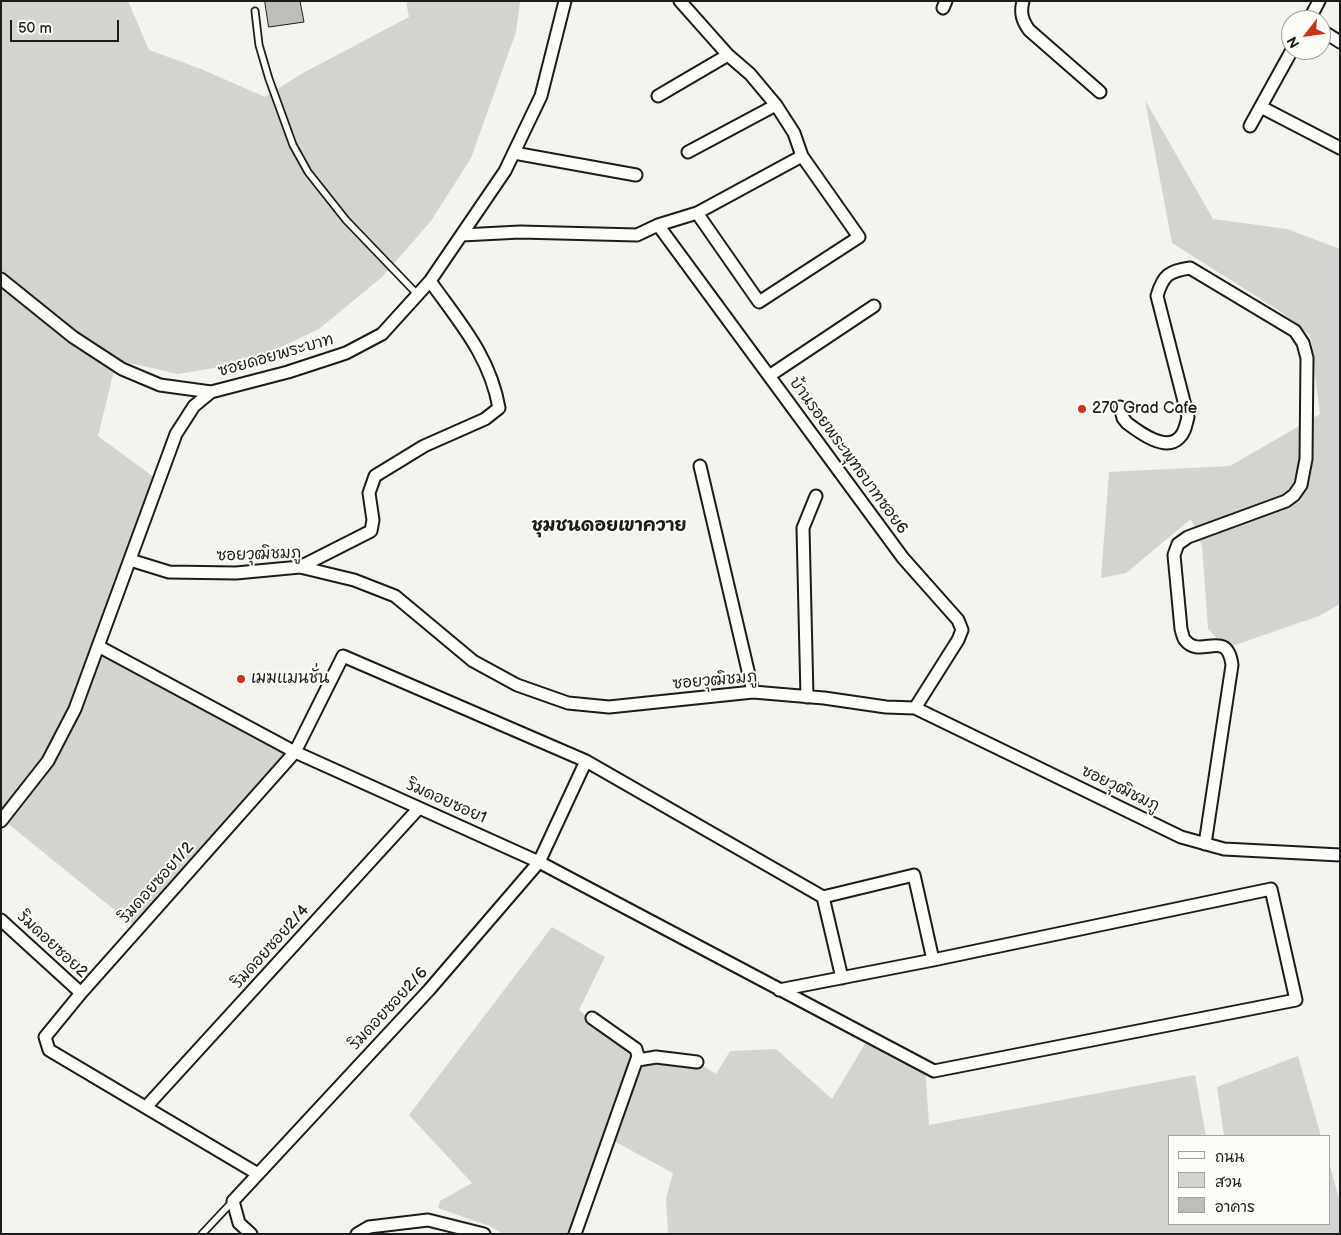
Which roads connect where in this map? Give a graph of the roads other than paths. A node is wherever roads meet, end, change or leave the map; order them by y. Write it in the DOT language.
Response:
graph roads {
  1 [pos="565,1"];
  2 [pos="680,1"];
  3 [pos="1023,1"];
  4 [pos="255,12"];
  5 [pos="728,55"];
  6 [pos="1287,60"];
  7 [pos="1100,92"];
  8 [pos="658,96"];
  9 [pos="776,105"];
  10 [pos="1261,107"];
  11 [pos="1250,126"];
  12 [pos="1340,148"];
  13 [pos="688,152"];
  14 [pos="514,153"];
  15 [pos="802,156"];
  16 [pos="636,175"];
  17 [pos="697,213"];
  18 [pos="658,225"];
  19 [pos="462,235"];
  20 [pos="1,279"];
  21 [pos="430,280"];
  22 [pos="418,295"];
  23 [pos="874,306"];
  24 [pos="769,376"];
  25 [pos="211,392"];
  26 [pos="1120,407"];
  27 [pos="700,466"];
  28 [pos="816,496"];
  29 [pos="130,560"];
  30 [pos="300,567"];
  31 [pos="98,646"];
  32 [pos="753,692"];
  33 [pos="807,697"];
  34 [pos="915,708"];
  35 [pos="295,752"];
  36 [pos="586,761"];
  37 [pos="419,808"];
  38 [pos="1,821"];
  39 [pos="1205,844"];
  40 [pos="1340,855"];
  41 [pos="539,862"];
  42 [pos="823,897"];
  43 [pos="1,920"];
  44 [pos="933,960"];
  45 [pos="842,978"];
  46 [pos="779,990"];
  47 [pos="81,993"];
  48 [pos="592,1018"];
  49 [pos="638,1060"];
  50 [pos="696,1062"];
  51 [pos="146,1107"];
  52 [pos="258,1174"];
  53 [pos="233,1201"];
  54 [pos="202,1234"];
  55 [pos="251,1234"];
  56 [pos="357,1234"];
  57 [pos="484,1234"];
  58 [pos="575,1234"];
  1 -- 14 [label="street, ซอยดอยพระบาท"];
  2 -- 5 [label="street"];
  3 -- 7 [label="street"];
  4 -- 22 [label="lane"];
  5 -- 8 [label="street"];
  5 -- 9 [label="street"];
  6 -- 10 [label="street"];
  9 -- 13 [label="street"];
  9 -- 15 [label="street"];
  10 -- 11 [label="street"];
  10 -- 12 [label="street"];
  14 -- 16 [label="street"];
  14 -- 19 [label="street, ซอยดอยพระบาท"];
  15 -- 17 [label="street"];
  15 -- 17 [label="street"];
  17 -- 18 [label="street"];
  18 -- 19 [label="street"];
  18 -- 24 [label="street, บ้านรอยพระพุทธบาทซอย6"];
  19 -- 21 [label="street, ซอยดอยพระบาท"];
  20 -- 25 [label="street"];
  21 -- 22 [label="street, ซอยดอยพระบาท"];
  21 -- 30 [label="street"];
  22 -- 25 [label="street, ซอยดอยพระบาท"];
  23 -- 24 [label="street"];
  24 -- 34 [label="street, บ้านรอยพระพุทธบาทซอย6"];
  25 -- 29 [label="street, ซอยดอยพระบาท"];
  26 -- 39 [label="street"];
  27 -- 32 [label="street"];
  28 -- 33 [label="street"];
  29 -- 30 [label="street, ซอยวุฒิชมภู"];
  29 -- 31 [label="street, ซอยดอยพระบาท"];
  30 -- 32 [label="street, ซอยวุฒิชมภู"];
  31 -- 35 [label="street, ริมดอยซอย1"];
  31 -- 38 [label="street, ซอยดอยพระบาท"];
  32 -- 33 [label="street, ซอยวุฒิชมภู"];
  33 -- 34 [label="street, ซอยวุฒิชมภู"];
  34 -- 39 [label="street, ซอยวุฒิชมภู"];
  35 -- 36 [label="street, ริมดอยซอย1/2"];
  35 -- 37 [label="street, ริมดอยซอย1"];
  35 -- 47 [label="street, ริมดอยซอย1/2"];
  36 -- 41 [label="street, ริมดอยซอย2/6"];
  36 -- 42 [label="street"];
  37 -- 41 [label="street, ริมดอยซอย1"];
  37 -- 51 [label="street, ริมดอยซอย2/4"];
  39 -- 40 [label="street, ซอยวุฒิชมภู"];
  41 -- 46 [label="street, ริมดอยซอย1"];
  41 -- 52 [label="street, ริมดอยซอย2/6"];
  42 -- 44 [label="street"];
  42 -- 45 [label="street"];
  43 -- 47 [label="street, ริมดอยซอย2"];
  44 -- 45 [label="street"];
  44 -- 46 [label="street, ริมดอยซอย1"];
  45 -- 46 [label="street"];
  47 -- 51 [label="street, ริมดอยซอย1/2"];
  48 -- 49 [label="street"];
  49 -- 50 [label="street"];
  49 -- 58 [label="street"];
  51 -- 52 [label="street"];
  52 -- 53 [label="street, ริมดอยซอย2/6"];
  53 -- 54 [label="lane"];
  53 -- 55 [label="street"];
  56 -- 57 [label="street"];
}
